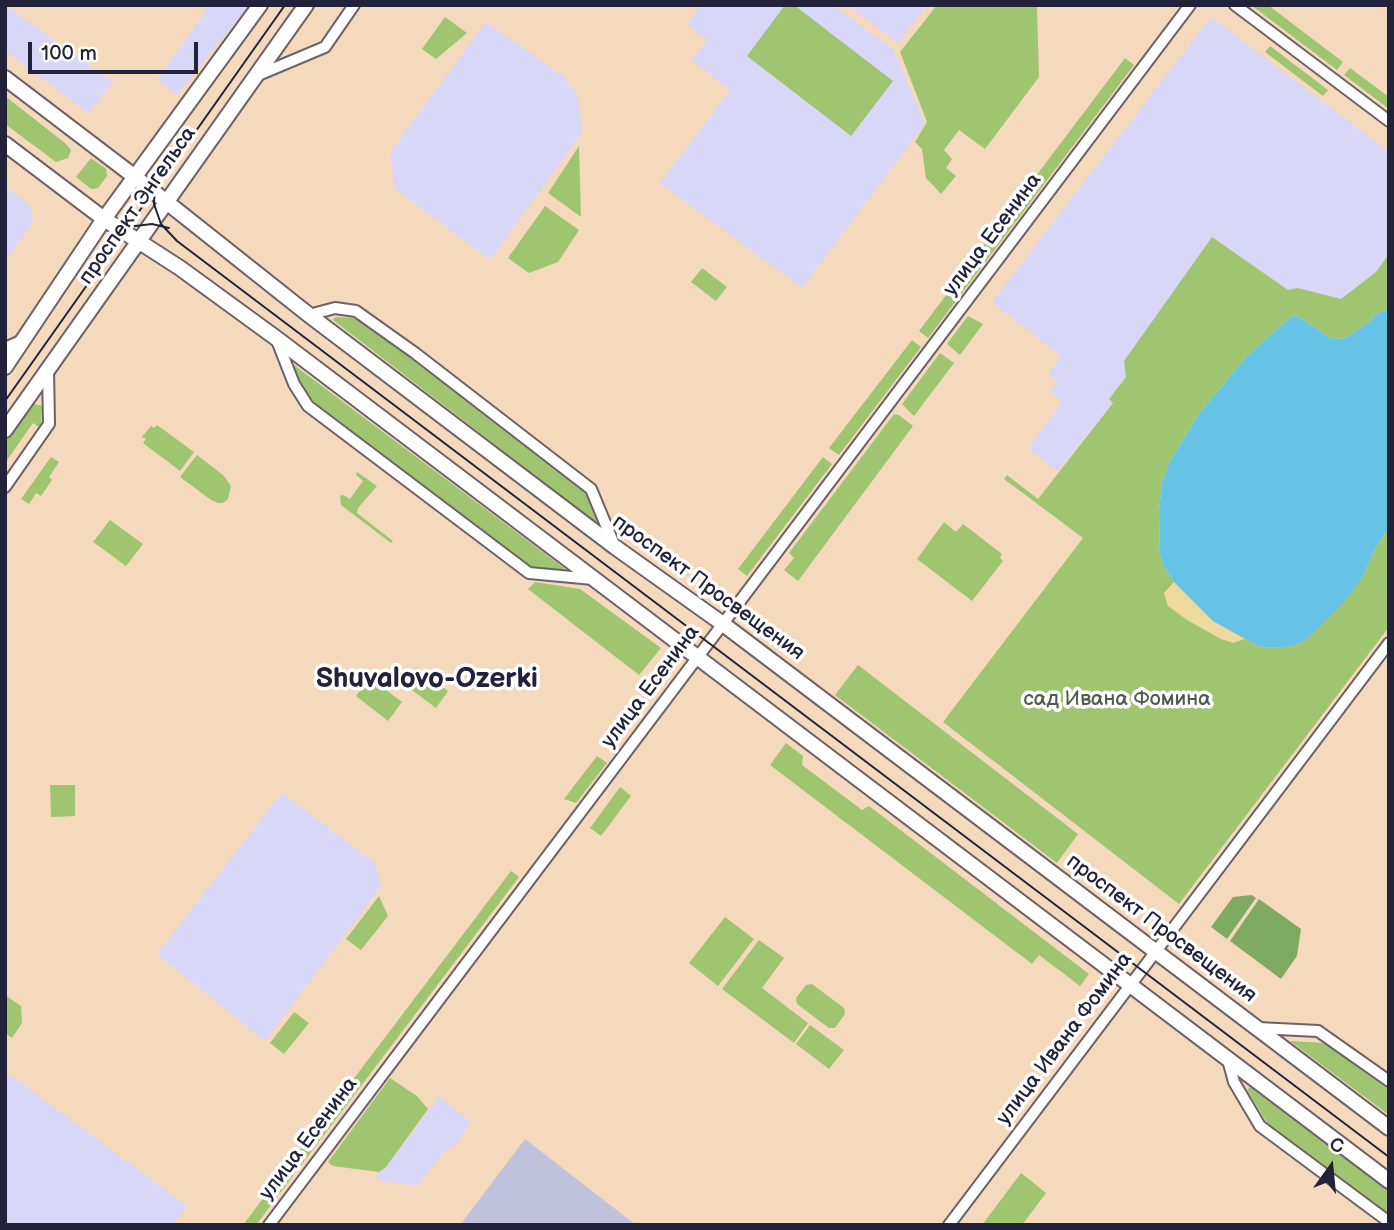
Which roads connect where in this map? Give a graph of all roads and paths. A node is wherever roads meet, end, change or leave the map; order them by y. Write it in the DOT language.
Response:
graph roads {
  1 [pos="260,5"];
  2 [pos="306,5"];
  3 [pos="354,5"];
  4 [pos="1190,5"];
  5 [pos="1235,5"];
  6 [pos="256,76"];
  7 [pos="5,78"];
  8 [pos="1389,121"];
  9 [pos="5,144"];
  10 [pos="135,177"];
  11 [pos="167,202"];
  12 [pos="104,219"];
  13 [pos="139,240"];
  14 [pos="309,315"];
  15 [pos="26,338"];
  16 [pos="276,338"];
  17 [pos="5,348"];
  18 [pos="5,367"];
  19 [pos="48,369"];
  20 [pos="5,430"];
  21 [pos="5,487"];
  22 [pos="615,547"];
  23 [pos="594,580"];
  24 [pos="723,624"];
  25 [pos="1389,643"];
  26 [pos="697,659"];
  27 [pos="1156,951"];
  28 [pos="1130,986"];
  29 [pos="1256,1028"];
  30 [pos="1228,1060"];
  31 [pos="1389,1082"];
  32 [pos="1389,1128"];
  33 [pos="1389,1181"];
  34 [pos="1389,1222"];
  35 [pos="269,1225"];
  36 [pos="949,1225"];
  1 -- 10 [label="main road, проспект Энгельса"];
  2 -- 6 [label="main road, проспект Энгельса"];
  3 -- 6 [label="street"];
  4 -- 24 [label="street, улица Есенина"];
  5 -- 8 [label="street"];
  6 -- 11 [label="main road, проспект Энгельса"];
  7 -- 10 [label="main road, проспект Просвещения"];
  9 -- 12 [label="main road"];
  10 -- 11 [label="main road, проспект Просвещения"];
  10 -- 12 [label="main road, проспект Энгельса"];
  11 -- 13 [label="main road, проспект Энгельса"];
  11 -- 14 [label="main road, проспект Просвещения"];
  12 -- 13 [label="main road"];
  12 -- 15 [label="main road, проспект Энгельса"];
  13 -- 16 [label="main road"];
  13 -- 19 [label="main road, проспект Энгельса"];
  14 -- 22 [label="main road, проспект Просвещения"];
  14 -- 22 [label="street"];
  15 -- 17 [label="street"];
  15 -- 18 [label="main road, проспект Энгельса"];
  16 -- 23 [label="main road"];
  16 -- 23 [label="street"];
  19 -- 20 [label="main road, проспект Энгельса"];
  19 -- 21 [label="street"];
  22 -- 24 [label="main road, проспект Просвещения"];
  23 -- 26 [label="main road"];
  24 -- 26 [label="street, улица Есенина"];
  24 -- 27 [label="main road, проспект Просвещения"];
  25 -- 27 [label="street, улица Ивана Фомина"];
  26 -- 28 [label="main road"];
  26 -- 35 [label="street, улица Есенина"];
  27 -- 28 [label="street, улица Ивана Фомина"];
  27 -- 29 [label="main road, проспект Просвещения"];
  28 -- 30 [label="main road"];
  28 -- 36 [label="street, улица Ивана Фомина"];
  29 -- 31 [label="street"];
  29 -- 32 [label="main road, проспект Просвещения"];
  30 -- 33 [label="main road"];
  30 -- 34 [label="street"];
}
